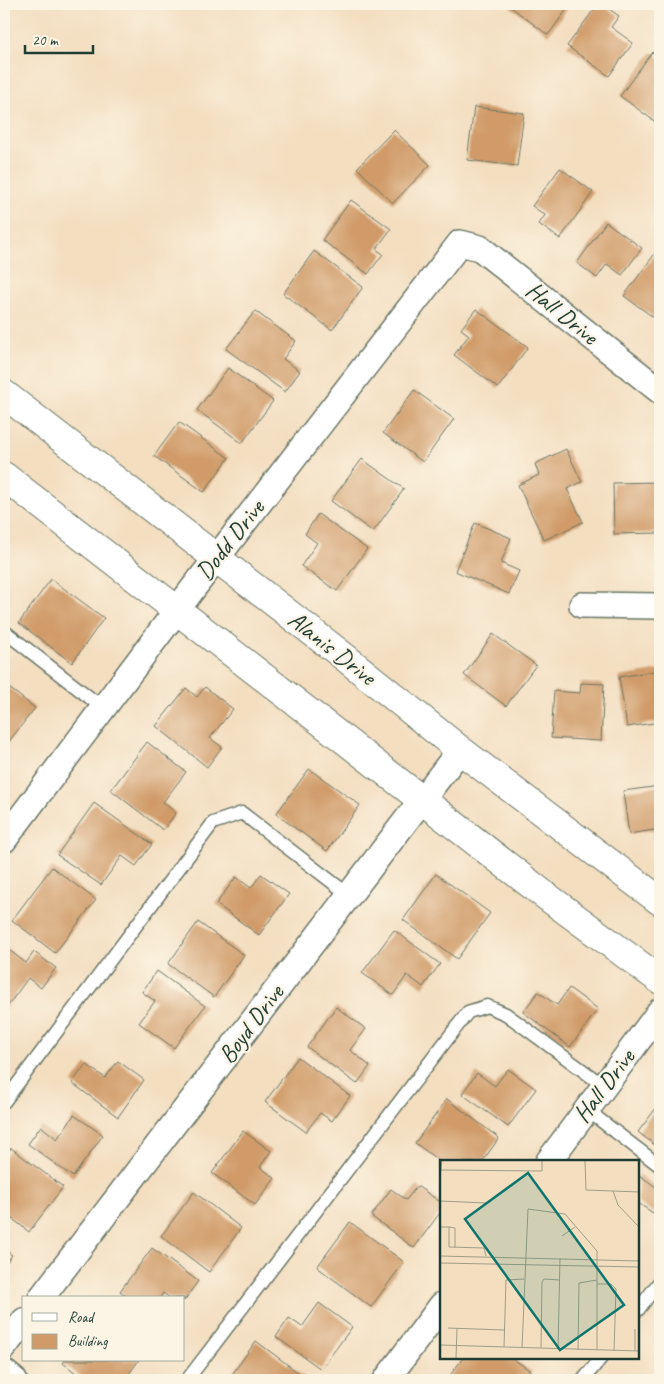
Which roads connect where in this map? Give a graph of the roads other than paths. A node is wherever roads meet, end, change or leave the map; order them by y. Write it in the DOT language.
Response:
graph roads {
  1 [pos="460,243"];
  2 [pos="660,391"];
  3 [pos="4,394"];
  4 [pos="4,476"];
  5 [pos="216,559"];
  6 [pos="582,605"];
  7 [pos="660,606"];
  8 [pos="178,609"];
  9 [pos="4,631"];
  10 [pos="103,708"];
  11 [pos="460,750"];
  12 [pos="422,800"];
  13 [pos="4,840"];
  14 [pos="349,895"];
  15 [pos="660,901"];
  16 [pos="660,980"];
  17 [pos="660,1011"];
  18 [pos="604,1086"];
  19 [pos="4,1102"];
  20 [pos="587,1110"];
  21 [pos="550,1160"];
  22 [pos="660,1166"];
  23 [pos="660,1281"];
  24 [pos="43,1296"];
  25 [pos="440,1308"];
  26 [pos="639,1309"];
  27 [pos="22,1324"];
  28 [pos="4,1347"];
  29 [pos="600,1359"];
  30 [pos="4,1372"];
  31 [pos="14,1380"];
  32 [pos="186,1380"];
  33 [pos="386,1380"];
  34 [pos="583,1380"];
  1 -- 2 [label="street, Hall Drive"];
  1 -- 5 [label="street, Dodd Drive"];
  3 -- 5 [label="main road, Alanis Drive"];
  4 -- 8 [label="main road"];
  5 -- 8 [label="street, Dodd Drive"];
  5 -- 11 [label="main road, Alanis Drive"];
  6 -- 7 [label="street"];
  8 -- 10 [label="street, Dodd Drive"];
  8 -- 12 [label="main road"];
  9 -- 10 [label="lane"];
  10 -- 13 [label="street, Dodd Drive"];
  11 -- 12 [label="street, Boyd Drive"];
  11 -- 15 [label="main road, Alanis Drive"];
  12 -- 14 [label="street, Boyd Drive"];
  12 -- 16 [label="main road"];
  14 -- 19 [label="lane"];
  14 -- 24 [label="street, Boyd Drive"];
  17 -- 18 [label="street, Hall Drive"];
  18 -- 20 [label="street, Hall Drive"];
  18 -- 32 [label="lane"];
  20 -- 21 [label="street, Hall Drive"];
  20 -- 22 [label="lane"];
  23 -- 26 [label="lane"];
  25 -- 33 [label="street"];
  27 -- 28 [label="street"];
  29 -- 34 [label="lane"];
  30 -- 31 [label="street"];
}
